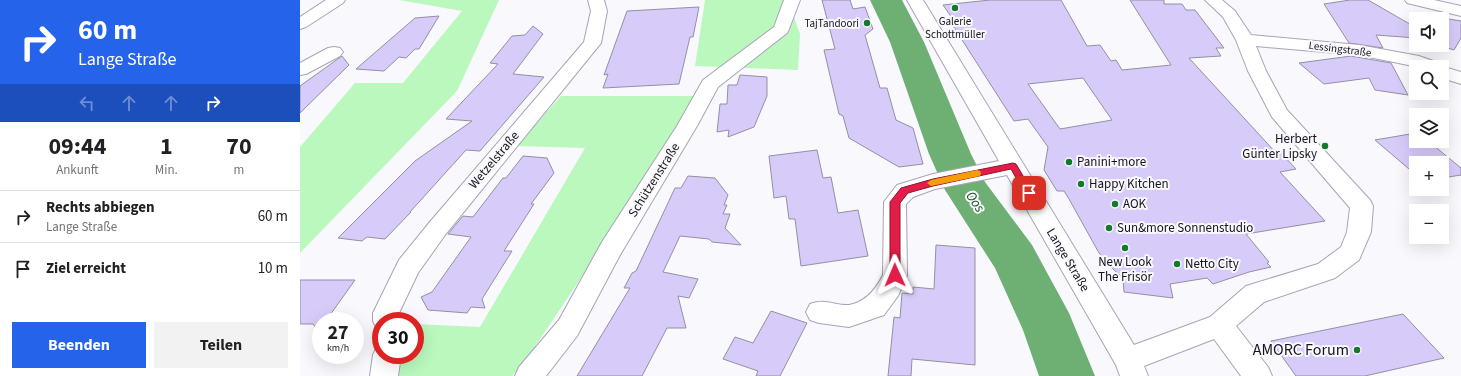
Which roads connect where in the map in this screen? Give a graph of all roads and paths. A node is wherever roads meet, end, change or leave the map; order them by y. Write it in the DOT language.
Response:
graph roads {
  1 [pos="337,0"];
  2 [pos="596,0"];
  3 [pos="792,0"];
  4 [pos="914,0"];
  5 [pos="1213,0"];
  6 [pos="1413,0"];
  7 [pos="1461,11"];
  8 [pos="300,24"];
  9 [pos="1245,40"];
  10 [pos="334,52"];
  11 [pos="1414,60"];
  12 [pos="300,70"];
  13 [pos="1449,73"];
  14 [pos="1461,79"];
  15 [pos="1013,166"];
  16 [pos="386,312"];
  17 [pos="819,312"];
  18 [pos="1219,325"];
  19 [pos="386,364"];
  20 [pos="1131,368"];
  21 [pos="384,376"];
  22 [pos="529,376"];
  23 [pos="1258,376"];
  1 -- 8 [label="street"];
  2 -- 16 [label="street, Wetzelstraße"];
  3 -- 22 [label="street, Schützenstraße"];
  4 -- 15 [label="street, Lange Straße"];
  5 -- 9 [label="street"];
  6 -- 7 [label="street"];
  9 -- 11 [label="street, Lessingstraße"];
  9 -- 18 [label="street"];
  10 -- 12 [label="street"];
  13 -- 14 [label="street"];
  15 -- 17 [label="street"];
  15 -- 20 [label="street, Lange Straße"];
  18 -- 20 [label="street"];
  18 -- 23 [label="street"];
  19 -- 21 [label="street"];
}
